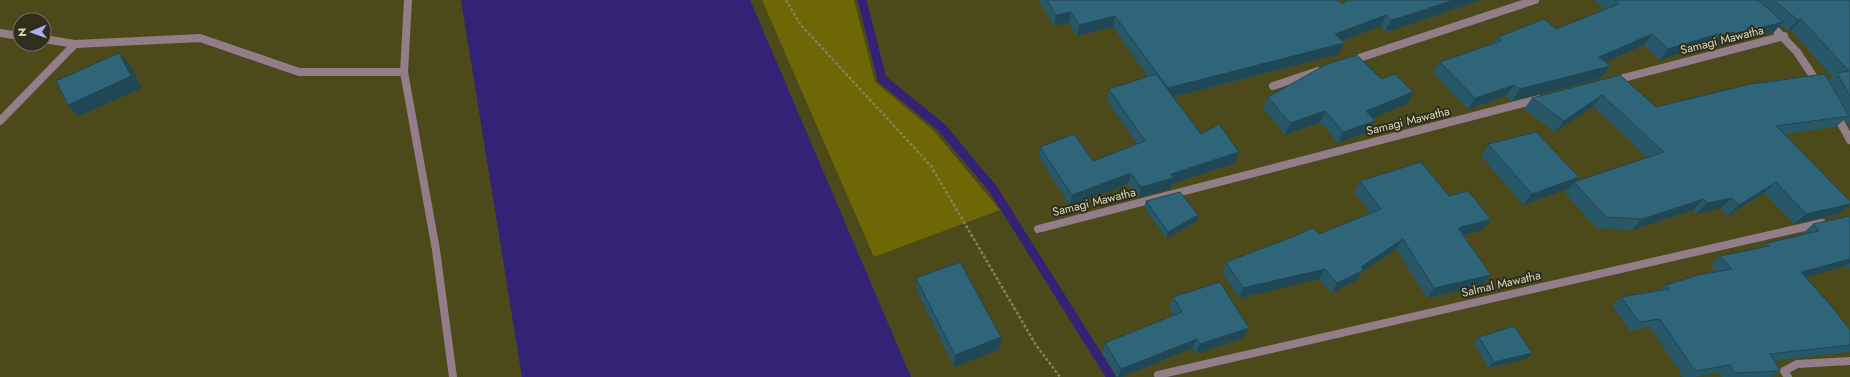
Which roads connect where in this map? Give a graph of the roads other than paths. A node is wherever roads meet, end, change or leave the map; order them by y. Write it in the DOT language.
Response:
graph roads {
  1 [pos="408,0"];
  2 [pos="1535,0"];
  3 [pos="1760,16"];
  4 [pos="0,33"];
  5 [pos="12,35"];
  6 [pos="1784,36"];
  7 [pos="52,40"];
  8 [pos="75,44"];
  9 [pos="1341,64"];
  10 [pos="1326,69"];
  11 [pos="404,72"];
  12 [pos="1607,82"];
  13 [pos="1273,86"];
  14 [pos="1825,95"];
  15 [pos="1546,98"];
  16 [pos="1832,108"];
  17 [pos="0,121"];
  18 [pos="1850,140"];
  19 [pos="1834,220"];
  20 [pos="1038,228"];
  21 [pos="1850,361"];
  22 [pos="1158,375"];
  23 [pos="453,377"];
  24 [pos="1788,377"];
  1 -- 11 [label="street"];
  2 -- 9 [label="street"];
  3 -- 6 [label="street"];
  4 -- 5 [label="street"];
  6 -- 12 [label="street, Samagi Mawatha"];
  6 -- 14 [label="street"];
  7 -- 8 [label="street"];
  8 -- 11 [label="street"];
  8 -- 17 [label="street"];
  10 -- 13 [label="street"];
  11 -- 23 [label="street"];
  15 -- 20 [label="street, Samagi Mawatha"];
  16 -- 18 [label="street"];
  19 -- 22 [label="street, Salmal Mawatha"];
  21 -- 24 [label="street"];
}
